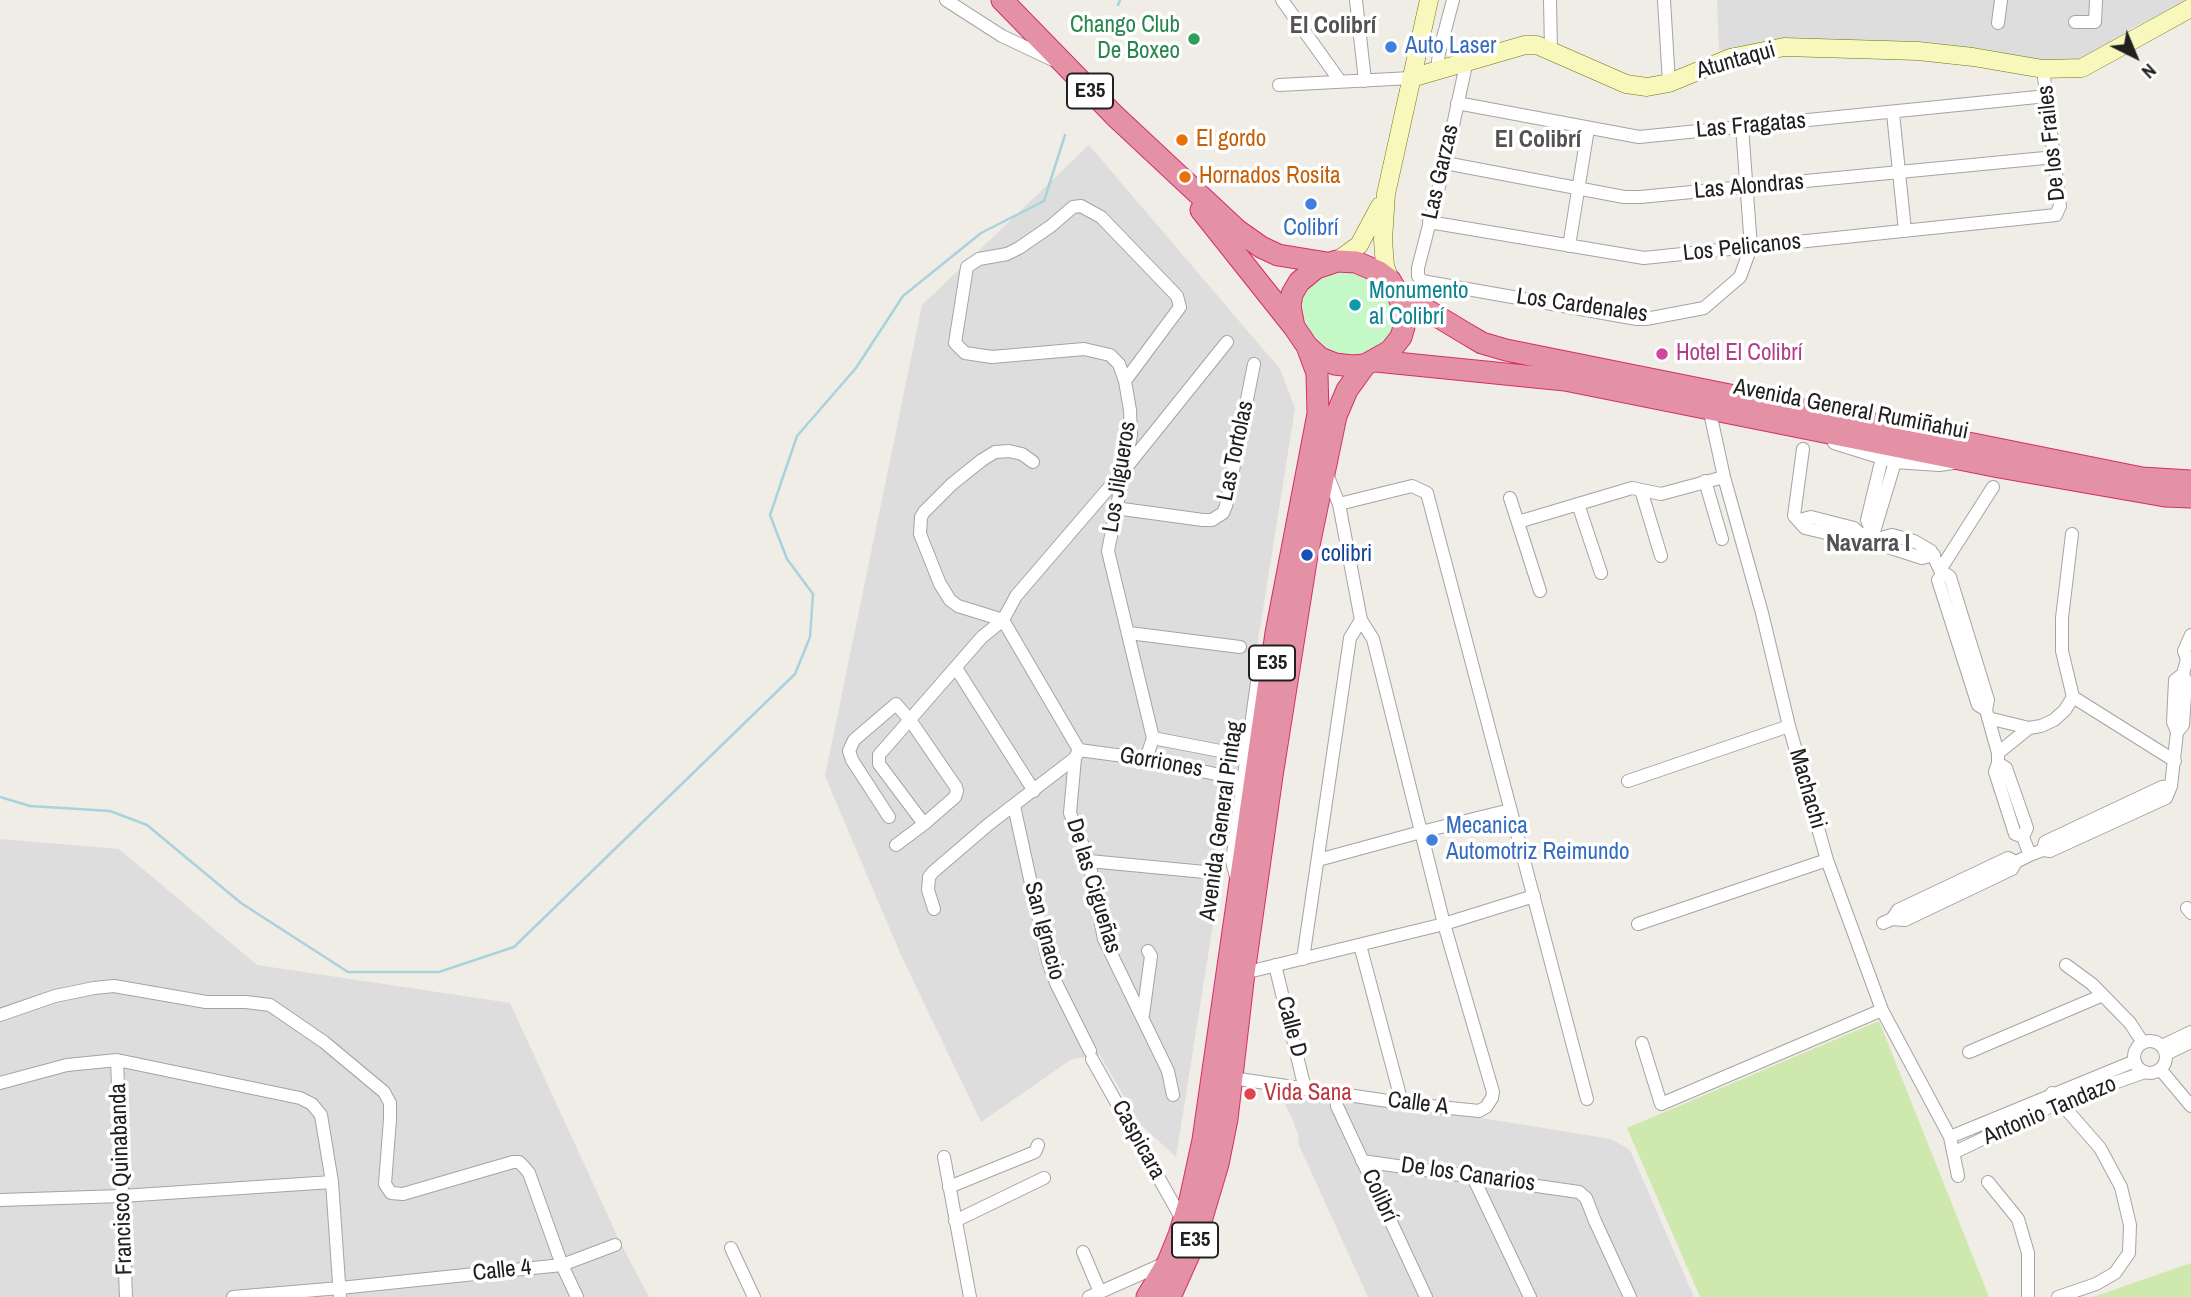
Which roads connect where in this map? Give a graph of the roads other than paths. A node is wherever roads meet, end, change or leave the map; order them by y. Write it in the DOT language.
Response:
graph roads {
  1 [pos="946,0"];
  2 [pos="1002,0"];
  3 [pos="1282,0"];
  4 [pos="1356,0"];
  5 [pos="1429,0"];
  6 [pos="1453,0"];
  7 [pos="1550,0"];
  8 [pos="1664,0"];
  9 [pos="2000,0"];
  10 [pos="2096,0"];
  11 [pos="2191,8"];
  12 [pos="2075,22"];
  13 [pos="1998,23"];
  14 [pos="1551,50"];
  15 [pos="1466,60"];
  16 [pos="1066,66"];
  17 [pos="2043,69"];
  18 [pos="1437,70"];
  19 [pos="1410,78"];
  20 [pos="1340,81"];
  21 [pos="1366,81"];
  22 [pos="1669,83"];
  23 [pos="1279,85"];
  24 [pos="2047,96"];
  25 [pos="1457,103"];
  26 [pos="1893,113"];
  27 [pos="1742,127"];
  28 [pos="1588,129"];
  29 [pos="2054,157"];
  30 [pos="1445,163"];
  31 [pos="1900,172"];
  32 [pos="1178,177"];
  33 [pos="1747,187"];
  34 [pos="1577,188"];
  35 [pos="1386,194"];
  36 [pos="2056,215"];
  37 [pos="1429,222"];
  38 [pos="1905,231"];
  39 [pos="1569,246"];
  40 [pos="1751,247"];
  41 [pos="1332,262"];
  42 [pos="1422,281"];
  43 [pos="1394,286"];
  44 [pos="1294,327"];
  45 [pos="1227,342"];
  46 [pos="1307,346"];
  47 [pos="1370,363"];
  48 [pos="1254,364"];
  49 [pos="1125,381"];
  50 [pos="1709,408"];
  51 [pos="1813,430"];
  52 [pos="1803,449"];
  53 [pos="1882,457"];
  54 [pos="1964,460"];
  55 [pos="1033,462"];
  56 [pos="1895,462"];
  57 [pos="1326,463"];
  58 [pos="1125,469"];
  59 [pos="1724,477"];
  60 [pos="1705,481"];
  61 [pos="2191,481"];
  62 [pos="1993,487"];
  63 [pos="1641,490"];
  64 [pos="2191,497"];
  65 [pos="1510,498"];
  66 [pos="1339,504"];
  67 [pos="1578,504"];
  68 [pos="1115,508"];
  69 [pos="1518,522"];
  70 [pos="2072,534"];
  71 [pos="1877,537"];
  72 [pos="1721,539"];
  73 [pos="1661,556"];
  74 [pos="1941,571"];
  75 [pos="1601,573"];
  76 [pos="1540,591"];
  77 [pos="1003,620"];
  78 [pos="1361,620"];
  79 [pos="1129,633"];
  80 [pos="2191,635"];
  81 [pos="1240,647"];
  82 [pos="1274,647"];
  83 [pos="2189,657"];
  84 [pos="956,668"];
  85 [pos="2073,696"];
  86 [pos="1987,714"];
  87 [pos="910,720"];
  88 [pos="1789,726"];
  89 [pos="2029,728"];
  90 [pos="1153,738"];
  91 [pos="1077,754"];
  92 [pos="1246,756"];
  93 [pos="1998,758"];
  94 [pos="1146,759"];
  95 [pos="2175,761"];
  96 [pos="1243,780"];
  97 [pos="1628,781"];
  98 [pos="1034,791"];
  99 [pos="1014,806"];
  100 [pos="1510,810"];
  101 [pos="889,817"];
  102 [pos="924,824"];
  103 [pos="1421,832"];
  104 [pos="896,845"];
  105 [pos="2030,855"];
  106 [pos="1318,860"];
  107 [pos="1827,860"];
  108 [pos="1089,861"];
  109 [pos="1205,872"];
  110 [pos="1240,886"];
  111 [pos="1534,896"];
  112 [pos="934,909"];
  113 [pos="1888,921"];
  114 [pos="1444,924"];
  115 [pos="1638,924"];
  116 [pos="1360,945"];
  117 [pos="1148,951"];
  118 [pos="1303,959"];
  119 [pos="1275,965"];
  120 [pos="2066,965"];
  121 [pos="1244,972"];
  122 [pos="2103,995"];
  123 [pos="1882,1010"];
  124 [pos="0,1015"];
  125 [pos="1143,1015"];
  126 [pos="2191,1032"];
  127 [pos="2191,1042"];
  128 [pos="1642,1043"];
  129 [pos="2143,1043"];
  130 [pos="2164,1050"];
  131 [pos="1969,1052"];
  132 [pos="1091,1055"];
  133 [pos="117,1060"];
  134 [pos="2135,1061"];
  135 [pos="2160,1069"];
  136 [pos="2145,1072"];
  137 [pos="1232,1078"];
  138 [pos="0,1083"];
  139 [pos="1305,1089"];
  140 [pos="1335,1093"];
  141 [pos="1173,1095"];
  142 [pos="2056,1098"];
  143 [pos="1587,1100"];
  144 [pos="1402,1104"];
  145 [pos="2191,1106"];
  146 [pos="1976,1125"];
  147 [pos="1950,1137"];
  148 [pos="1984,1139"];
  149 [pos="1038,1145"];
  150 [pos="1955,1152"];
  151 [pos="944,1157"];
  152 [pos="1362,1161"];
  153 [pos="1472,1175"];
  154 [pos="1958,1176"];
  155 [pos="1044,1178"];
  156 [pos="332,1182"];
  157 [pos="1988,1182"];
  158 [pos="949,1187"];
  159 [pos="122,1196"];
  160 [pos="0,1200"];
  161 [pos="955,1221"];
  162 [pos="1184,1222"];
  163 [pos="615,1245"];
  164 [pos="731,1248"];
  165 [pos="1083,1252"];
  166 [pos="1168,1262"];
  167 [pos="562,1265"];
  168 [pos="340,1293"];
  169 [pos="1095,1294"];
  170 [pos="126,1297"];
  171 [pos="233,1297"];
  172 [pos="577,1297"];
  173 [pos="754,1297"];
  174 [pos="970,1297"];
  175 [pos="1147,1297"];
  176 [pos="1170,1297"];
  177 [pos="1426,1297"];
  178 [pos="1530,1297"];
  179 [pos="1630,1297"];
  180 [pos="2028,1297"];
  181 [pos="2058,1297"];
  1 -- 16 [label="street"];
  2 -- 16 [label="highway, E35"];
  3 -- 20 [label="street"];
  4 -- 21 [label="street"];
  5 -- 19 [label="street"];
  6 -- 18 [label="street"];
  7 -- 14 [label="street"];
  8 -- 22 [label="street"];
  9 -- 13 [label="street"];
  10 -- 12 [label="street"];
  11 -- 17 [label="street, Atuntaqui"];
  14 -- 15 [label="street, Atuntaqui"];
  14 -- 22 [label="street, Atuntaqui"];
  15 -- 18 [label="street, Atuntaqui"];
  15 -- 25 [label="street, Las Garzas"];
  16 -- 32 [label="highway, E35"];
  17 -- 22 [label="street, Atuntaqui"];
  17 -- 24 [label="street, De los Frailes"];
  18 -- 19 [label="street, Atuntaqui"];
  19 -- 21 [label="street, Atuntaqui"];
  19 -- 35 [label="street"];
  20 -- 21 [label="street, Atuntaqui"];
  20 -- 23 [label="street, Atuntaqui"];
  24 -- 26 [label="street, Las Fragatas"];
  24 -- 29 [label="street, De los Frailes"];
  25 -- 28 [label="street, Las Fragatas"];
  25 -- 30 [label="street, Las Garzas"];
  26 -- 27 [label="street, Las Fragatas"];
  26 -- 31 [label="street"];
  27 -- 28 [label="street, Las Fragatas"];
  27 -- 33 [label="street"];
  28 -- 34 [label="street"];
  29 -- 31 [label="street, Las Alondras"];
  29 -- 36 [label="street, De los Frailes"];
  30 -- 34 [label="street, Las Alondras"];
  30 -- 37 [label="street, Las Garzas"];
  31 -- 33 [label="street, Las Alondras"];
  31 -- 38 [label="street"];
  32 -- 41 [label="highway, E35"];
  32 -- 44 [label="highway, E35"];
  33 -- 34 [label="street, Las Alondras"];
  33 -- 40 [label="street"];
  34 -- 39 [label="street"];
  35 -- 41 [label="street"];
  35 -- 43 [label="street"];
  36 -- 38 [label="street, Los Pelicanos"];
  37 -- 39 [label="street, Los Pelicanos"];
  37 -- 42 [label="street, Las Garzas"];
  38 -- 40 [label="street, Los Pelicanos"];
  39 -- 40 [label="street, Los Pelicanos"];
  40 -- 42 [label="street, Los Cardenales"];
  41 -- 43 [label="highway, E35"];
  41 -- 44 [label="highway"];
  43 -- 47 [label="highway, E35"];
  43 -- 61 [label="highway, Avenida General Rumiñahui"];
  44 -- 46 [label="highway, E35"];
  45 -- 58 [label="street"];
  46 -- 47 [label="highway, E35"];
  46 -- 82 [label="highway, Avenida General Pintag / E35"];
  47 -- 50 [label="highway, Avenida General Rumiñahui"];
  47 -- 57 [label="highway, Avenida General Pintag / E35"];
  48 -- 68 [label="street, Las Tortolas"];
  49 -- 49 [label="street, Los Jilgueros"];
  49 -- 58 [label="street, Los Jilgueros"];
  50 -- 51 [label="highway, Avenida General Rumiñahui"];
  50 -- 59 [label="street, Machachi"];
  51 -- 53 [label="street"];
  51 -- 54 [label="highway, Avenida General Rumiñahui"];
  52 -- 71 [label="street"];
  53 -- 56 [label="street"];
  53 -- 71 [label="street"];
  54 -- 56 [label="street"];
  54 -- 64 [label="highway, Avenida General Rumiñahui"];
  55 -- 77 [label="street"];
  56 -- 71 [label="street"];
  57 -- 66 [label="street"];
  57 -- 121 [label="highway, Avenida General Pintag / E35"];
  58 -- 68 [label="street, Los Jilgueros"];
  58 -- 77 [label="street"];
  59 -- 60 [label="street"];
  59 -- 88 [label="street, Machachi"];
  60 -- 63 [label="street"];
  60 -- 72 [label="street"];
  62 -- 74 [label="street"];
  63 -- 67 [label="street"];
  63 -- 73 [label="street"];
  65 -- 69 [label="street"];
  66 -- 78 [label="street"];
  66 -- 100 [label="street"];
  67 -- 69 [label="street"];
  67 -- 75 [label="street"];
  68 -- 79 [label="street, Los Jilgueros"];
  69 -- 76 [label="street"];
  70 -- 85 [label="street"];
  71 -- 74 [label="street"];
  74 -- 86 [label="street"];
  77 -- 84 [label="street"];
  77 -- 91 [label="street"];
  78 -- 103 [label="street"];
  78 -- 106 [label="street"];
  79 -- 81 [label="street"];
  79 -- 90 [label="street, Los Jilgueros"];
  80 -- 83 [label="street"];
  82 -- 92 [label="street"];
  82 -- 110 [label="highway, Avenida General Pintag / E35"];
  83 -- 95 [label="street"];
  84 -- 87 [label="street"];
  84 -- 98 [label="street"];
  85 -- 89 [label="street"];
  85 -- 95 [label="street"];
  86 -- 89 [label="street"];
  86 -- 93 [label="street"];
  87 -- 101 [label="street"];
  87 -- 102 [label="street"];
  87 -- 102 [label="street"];
  88 -- 97 [label="street"];
  88 -- 107 [label="street, Machachi"];
  89 -- 93 [label="street"];
  90 -- 92 [label="street"];
  90 -- 94 [label="street"];
  91 -- 94 [label="street, Gorriones"];
  91 -- 98 [label="street"];
  91 -- 108 [label="street, De las Cigueñas"];
  92 -- 96 [label="street"];
  93 -- 105 [label="street"];
  94 -- 96 [label="street, Gorriones"];
  95 -- 105 [label="street"];
  96 -- 110 [label="street"];
  98 -- 99 [label="street"];
  99 -- 112 [label="street"];
  99 -- 132 [label="street, San Ignacio"];
  100 -- 103 [label="street"];
  100 -- 111 [label="street"];
  102 -- 104 [label="street"];
  103 -- 106 [label="street"];
  103 -- 114 [label="street"];
  105 -- 113 [label="street"];
  106 -- 118 [label="street"];
  107 -- 115 [label="street"];
  107 -- 123 [label="street, Machachi"];
  108 -- 109 [label="street"];
  108 -- 125 [label="street, De las Cigueñas"];
  110 -- 162 [label="highway, Avenida General Pintag / E35"];
  111 -- 114 [label="street"];
  111 -- 143 [label="street"];
  114 -- 116 [label="street"];
  114 -- 144 [label="street, Calle A"];
  116 -- 118 [label="street"];
  116 -- 144 [label="street"];
  117 -- 125 [label="street"];
  118 -- 119 [label="street"];
  119 -- 121 [label="street"];
  119 -- 139 [label="street, Calle D"];
  120 -- 122 [label="street"];
  121 -- 137 [label="highway, Avenida General Pintag / E35"];
  122 -- 129 [label="street"];
  122 -- 131 [label="street"];
  123 -- 128 [label="street"];
  123 -- 147 [label="street, Machachi"];
  124 -- 167 [label="street"];
  125 -- 141 [label="street, De las Cigueñas"];
  126 -- 130 [label="street"];
  127 -- 130 [label="street"];
  129 -- 130 [label="street"];
  129 -- 134 [label="street, Antonio Tandazo"];
  130 -- 135 [label="street"];
  132 -- 162 [label="street, Caspicara"];
  133 -- 138 [label="street"];
  133 -- 156 [label="street"];
  133 -- 159 [label="street, Francisco Quinabanda"];
  134 -- 136 [label="street, Antonio Tandazo"];
  134 -- 142 [label="street, Antonio Tandazo"];
  135 -- 136 [label="street, Antonio Tandazo"];
  135 -- 145 [label="street"];
  136 -- 142 [label="street, Antonio Tandazo"];
  137 -- 139 [label="street, Calle A"];
  137 -- 176 [label="highway, Avenida General Pintag / E35"];
  139 -- 140 [label="street, Calle A"];
  140 -- 144 [label="street, Calle A"];
  140 -- 152 [label="street, Colibrí"];
  142 -- 146 [label="street, Antonio Tandazo"];
  142 -- 148 [label="street, Antonio Tandazo"];
  142 -- 181 [label="street"];
  146 -- 147 [label="street, Antonio Tandazo"];
  146 -- 148 [label="street"];
  147 -- 150 [label="street, Machachi"];
  148 -- 150 [label="street, Antonio Tandazo"];
  149 -- 158 [label="street"];
  150 -- 154 [label="street, Machachi"];
  151 -- 158 [label="street"];
  152 -- 153 [label="street, De los Canarios"];
  152 -- 177 [label="street, Colibrí"];
  153 -- 178 [label="street"];
  153 -- 179 [label="street, De los Canarios"];
  155 -- 161 [label="street"];
  156 -- 159 [label="street"];
  156 -- 168 [label="street"];
  157 -- 180 [label="street"];
  158 -- 161 [label="street"];
  159 -- 160 [label="street"];
  159 -- 170 [label="street, Francisco Quinabanda"];
  161 -- 174 [label="street"];
  162 -- 166 [label="highway, Avenida General Pintag / E35"];
  163 -- 167 [label="street, Calle 4"];
  164 -- 173 [label="street"];
  165 -- 169 [label="street"];
  166 -- 169 [label="street"];
  166 -- 175 [label="highway, Avenida General Pintag / E35"];
  167 -- 168 [label="street, Calle 4"];
  167 -- 172 [label="street"];
  168 -- 171 [label="street, Calle 4"];
}
